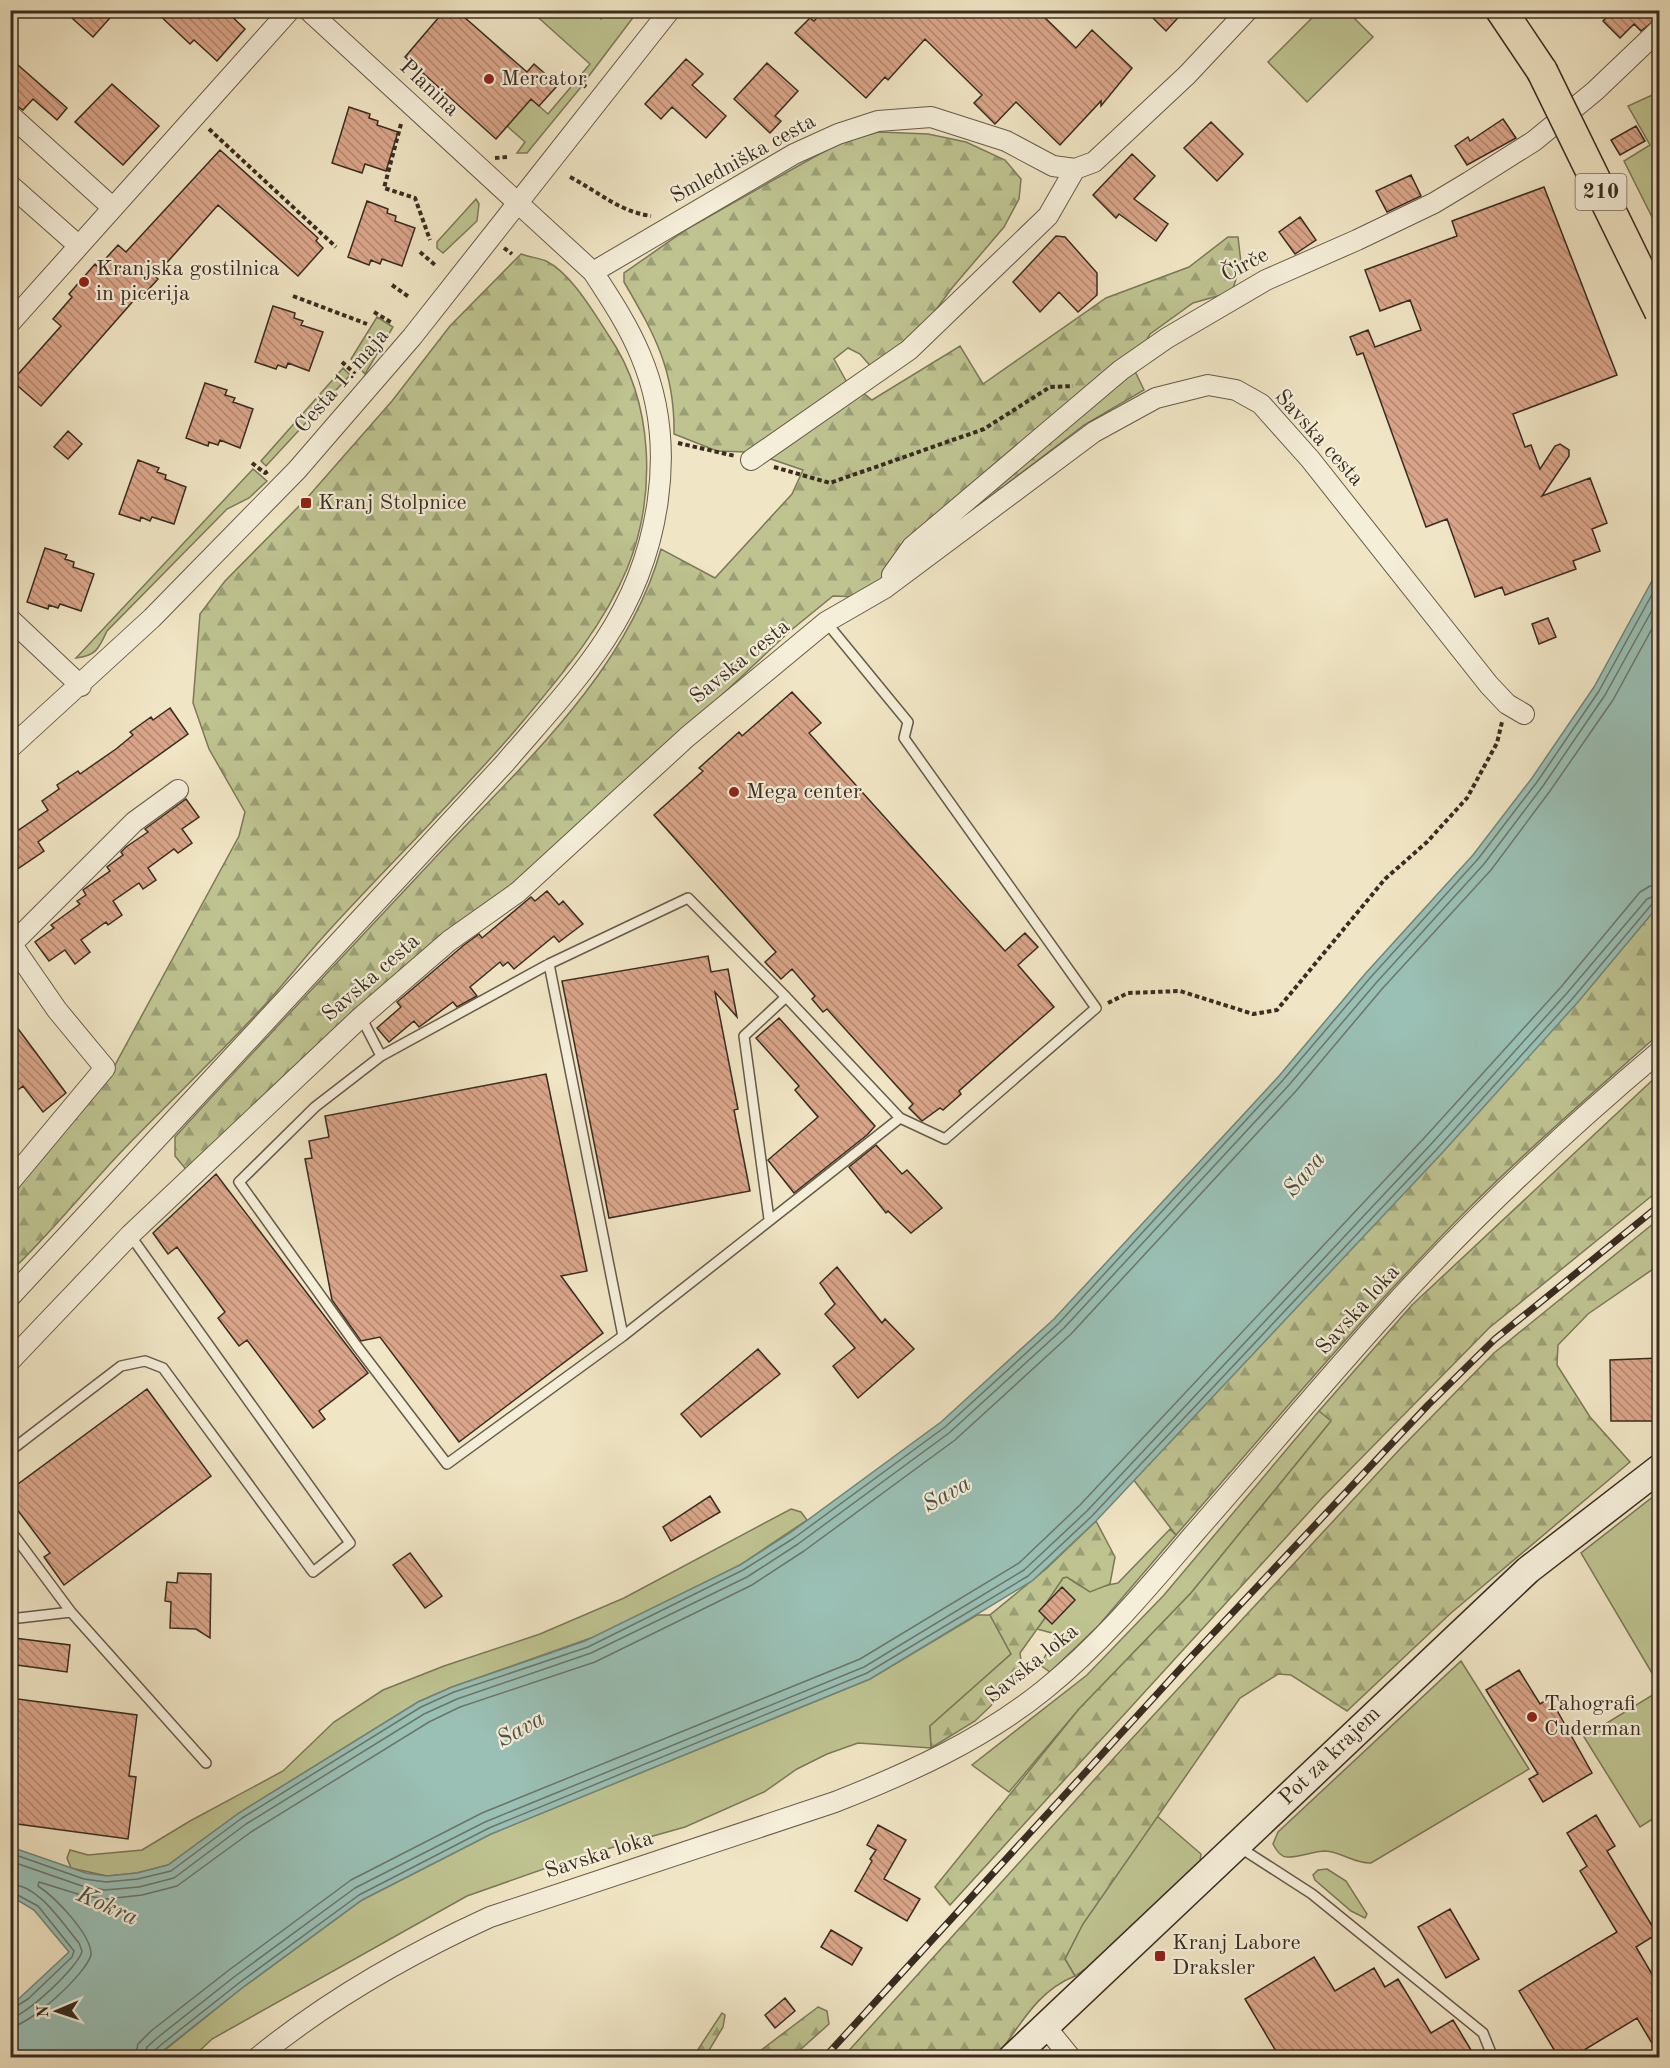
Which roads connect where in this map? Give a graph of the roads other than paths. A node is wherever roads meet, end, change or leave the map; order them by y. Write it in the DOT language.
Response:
graph roads {
  1 [pos="290,10"];
  2 [pos="308,10"];
  3 [pos="670,10"];
  4 [pos="1248,10"];
  5 [pos="1501,10"];
  6 [pos="1526,10"];
  7 [pos="1659,28"];
  8 [pos="1542,71"];
  9 [pos="10,115"];
  10 [pos="1075,169"];
  11 [pos="10,185"];
  12 [pos="518,202"];
  13 [pos="113,208"];
  14 [pos="79,246"];
  15 [pos="593,272"];
  16 [pos="1659,312"];
  17 [pos="10,323"];
  18 [pos="751,460"];
  19 [pos="885,588"];
  20 [pos="10,620"];
  21 [pos="826,622"];
  22 [pos="81,686"];
  23 [pos="1515,709"];
  24 [pos="10,748"];
  25 [pos="178,790"];
  26 [pos="11,943"];
  27 [pos="549,964"];
  28 [pos="786,997"];
  29 [pos="361,1017"];
  30 [pos="1659,1051"];
  31 [pos="381,1056"];
  32 [pos="900,1118"];
  33 [pos="10,1182"];
  34 [pos="769,1219"];
  35 [pos="130,1235"];
  36 [pos="10,1297"];
  37 [pos="623,1336"];
  38 [pos="10,1361"];
  39 [pos="10,1450"];
  40 [pos="1659,1468"];
  41 [pos="10,1530"];
  42 [pos="71,1612"];
  43 [pos="10,1618"];
  44 [pos="206,1763"];
  45 [pos="1237,1845"];
  46 [pos="1044,2026"];
  47 [pos="257,2058"];
  48 [pos="1012,2058"];
  49 [pos="1071,2058"];
  50 [pos="1493,2058"];
  1 -- 13 [label="street"];
  2 -- 12 [label="street, Planina"];
  3 -- 12 [label="street, Cesta 1. maja"];
  4 -- 10 [label="street"];
  5 -- 8 [label="main road, 210"];
  6 -- 8 [label="main road, 210"];
  7 -- 19 [label="street, Čirče"];
  8 -- 16 [label="main road, 210, bridge"];
  9 -- 13 [label="street"];
  10 -- 15 [label="street, Smledniška cesta"];
  10 -- 18 [label="street"];
  11 -- 14 [label="street"];
  12 -- 15 [label="street, Savska cesta"];
  12 -- 22 [label="street, Cesta 1. maja"];
  13 -- 14 [label="street"];
  14 -- 17 [label="street"];
  15 -- 36 [label="street, Savska cesta"];
  19 -- 21 [label="street, Savska cesta"];
  19 -- 23 [label="street, Savska cesta"];
  20 -- 22 [label="street"];
  21 -- 29 [label="street, Savska cesta"];
  21 -- 32 [label="lane"];
  22 -- 24 [label="street, Cesta 1. maja"];
  25 -- 26 [label="street"];
  26 -- 33 [label="street"];
  27 -- 28 [label="lane"];
  27 -- 31 [label="lane"];
  27 -- 37 [label="lane"];
  28 -- 32 [label="lane"];
  28 -- 34 [label="lane"];
  29 -- 31 [label="lane"];
  29 -- 35 [label="street, Savska cesta"];
  30 -- 47 [label="street, Savska loka"];
  31 -- 37 [label="lane"];
  32 -- 34 [label="lane"];
  34 -- 37 [label="lane"];
  35 -- 38 [label="street, Savska cesta"];
  35 -- 39 [label="lane"];
  40 -- 45 [label="street, Pot za krajem"];
  41 -- 42 [label="lane"];
  42 -- 43 [label="lane"];
  42 -- 44 [label="lane"];
  45 -- 46 [label="street, Pot za krajem"];
  45 -- 50 [label="lane"];
  46 -- 48 [label="street, Pot za krajem"];
  46 -- 49 [label="street"];
}
